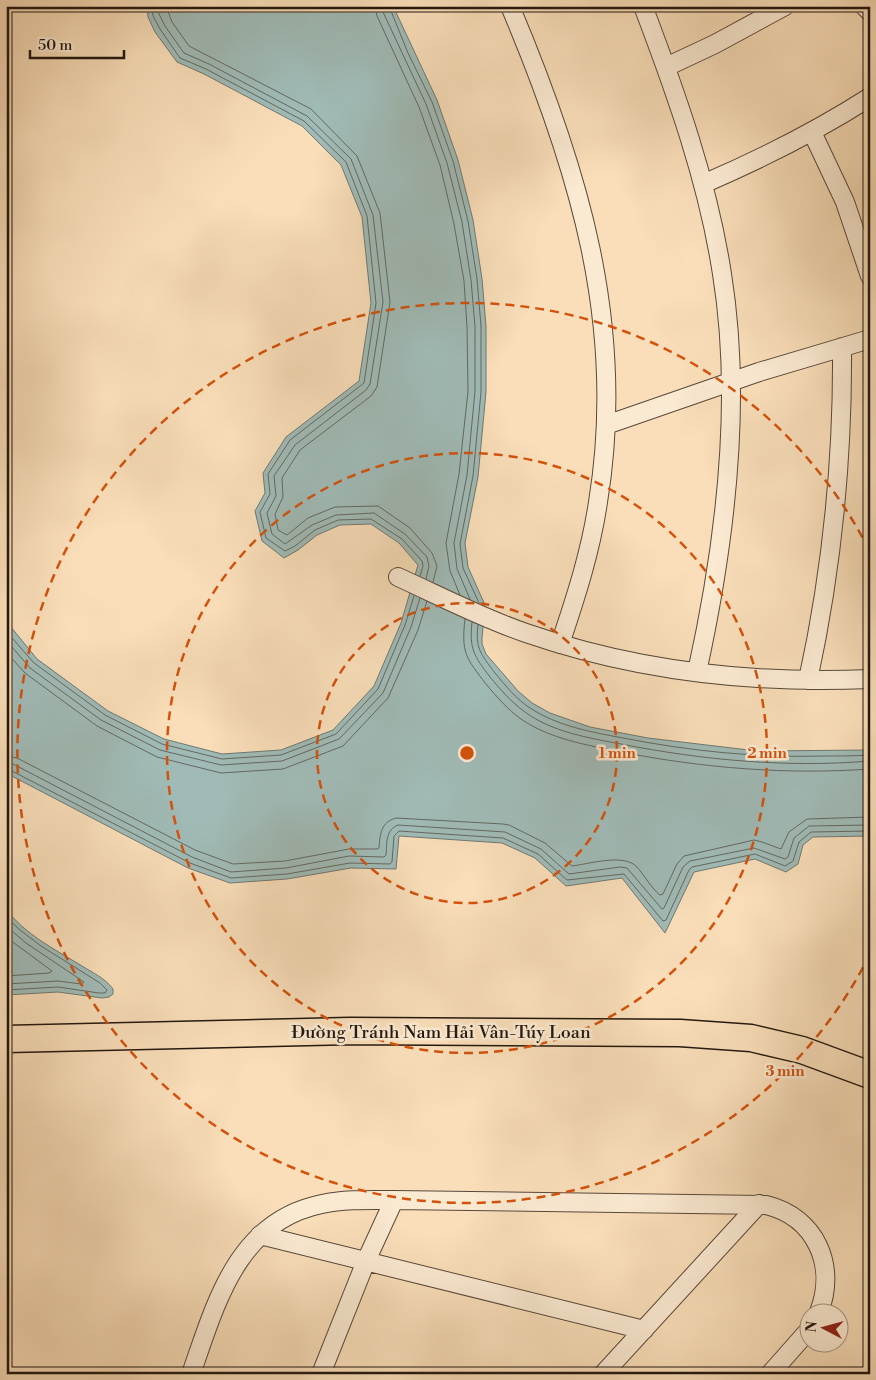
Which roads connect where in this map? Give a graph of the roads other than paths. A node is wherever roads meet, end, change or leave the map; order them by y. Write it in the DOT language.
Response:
graph roads {
  1 [pos="510,6"];
  2 [pos="643,6"];
  3 [pos="784,6"];
  4 [pos="864,6"];
  5 [pos="870,12"];
  6 [pos="666,67"];
  7 [pos="870,97"];
  8 [pos="812,132"];
  9 [pos="703,184"];
  10 [pos="870,276"];
  11 [pos="870,339"];
  12 [pos="842,347"];
  13 [pos="730,382"];
  14 [pos="606,425"];
  15 [pos="398,578"];
  16 [pos="560,644"];
  17 [pos="697,672"];
  18 [pos="870,679"];
  19 [pos="808,680"];
  20 [pos="6,1039"];
  21 [pos="870,1075"];
  22 [pos="394,1200"];
  23 [pos="759,1204"];
  24 [pos="260,1235"];
  25 [pos="366,1261"];
  26 [pos="821,1302"];
  27 [pos="644,1330"];
  28 [pos="798,1342"];
  29 [pos="191,1374"];
  30 [pos="321,1374"];
  31 [pos="603,1374"];
  32 [pos="770,1374"];
  1 -- 14 [label="street"];
  2 -- 6 [label="street"];
  3 -- 6 [label="street"];
  4 -- 5 [label="street"];
  6 -- 9 [label="street"];
  7 -- 8 [label="street"];
  8 -- 9 [label="street"];
  8 -- 10 [label="street"];
  9 -- 13 [label="street"];
  11 -- 12 [label="street"];
  12 -- 13 [label="street"];
  12 -- 19 [label="street"];
  13 -- 14 [label="street"];
  13 -- 17 [label="street"];
  14 -- 16 [label="street"];
  15 -- 16 [label="street"];
  16 -- 17 [label="street"];
  17 -- 19 [label="street"];
  18 -- 19 [label="street"];
  20 -- 21 [label="highway, Đường Tránh Nam Hải Vân-Túy Loan"];
  22 -- 23 [label="street"];
  22 -- 24 [label="street"];
  22 -- 25 [label="street"];
  23 -- 26 [label="street"];
  23 -- 27 [label="street"];
  24 -- 25 [label="street"];
  24 -- 29 [label="street"];
  25 -- 27 [label="street"];
  25 -- 30 [label="street"];
  27 -- 31 [label="street"];
  28 -- 32 [label="street"];
}
